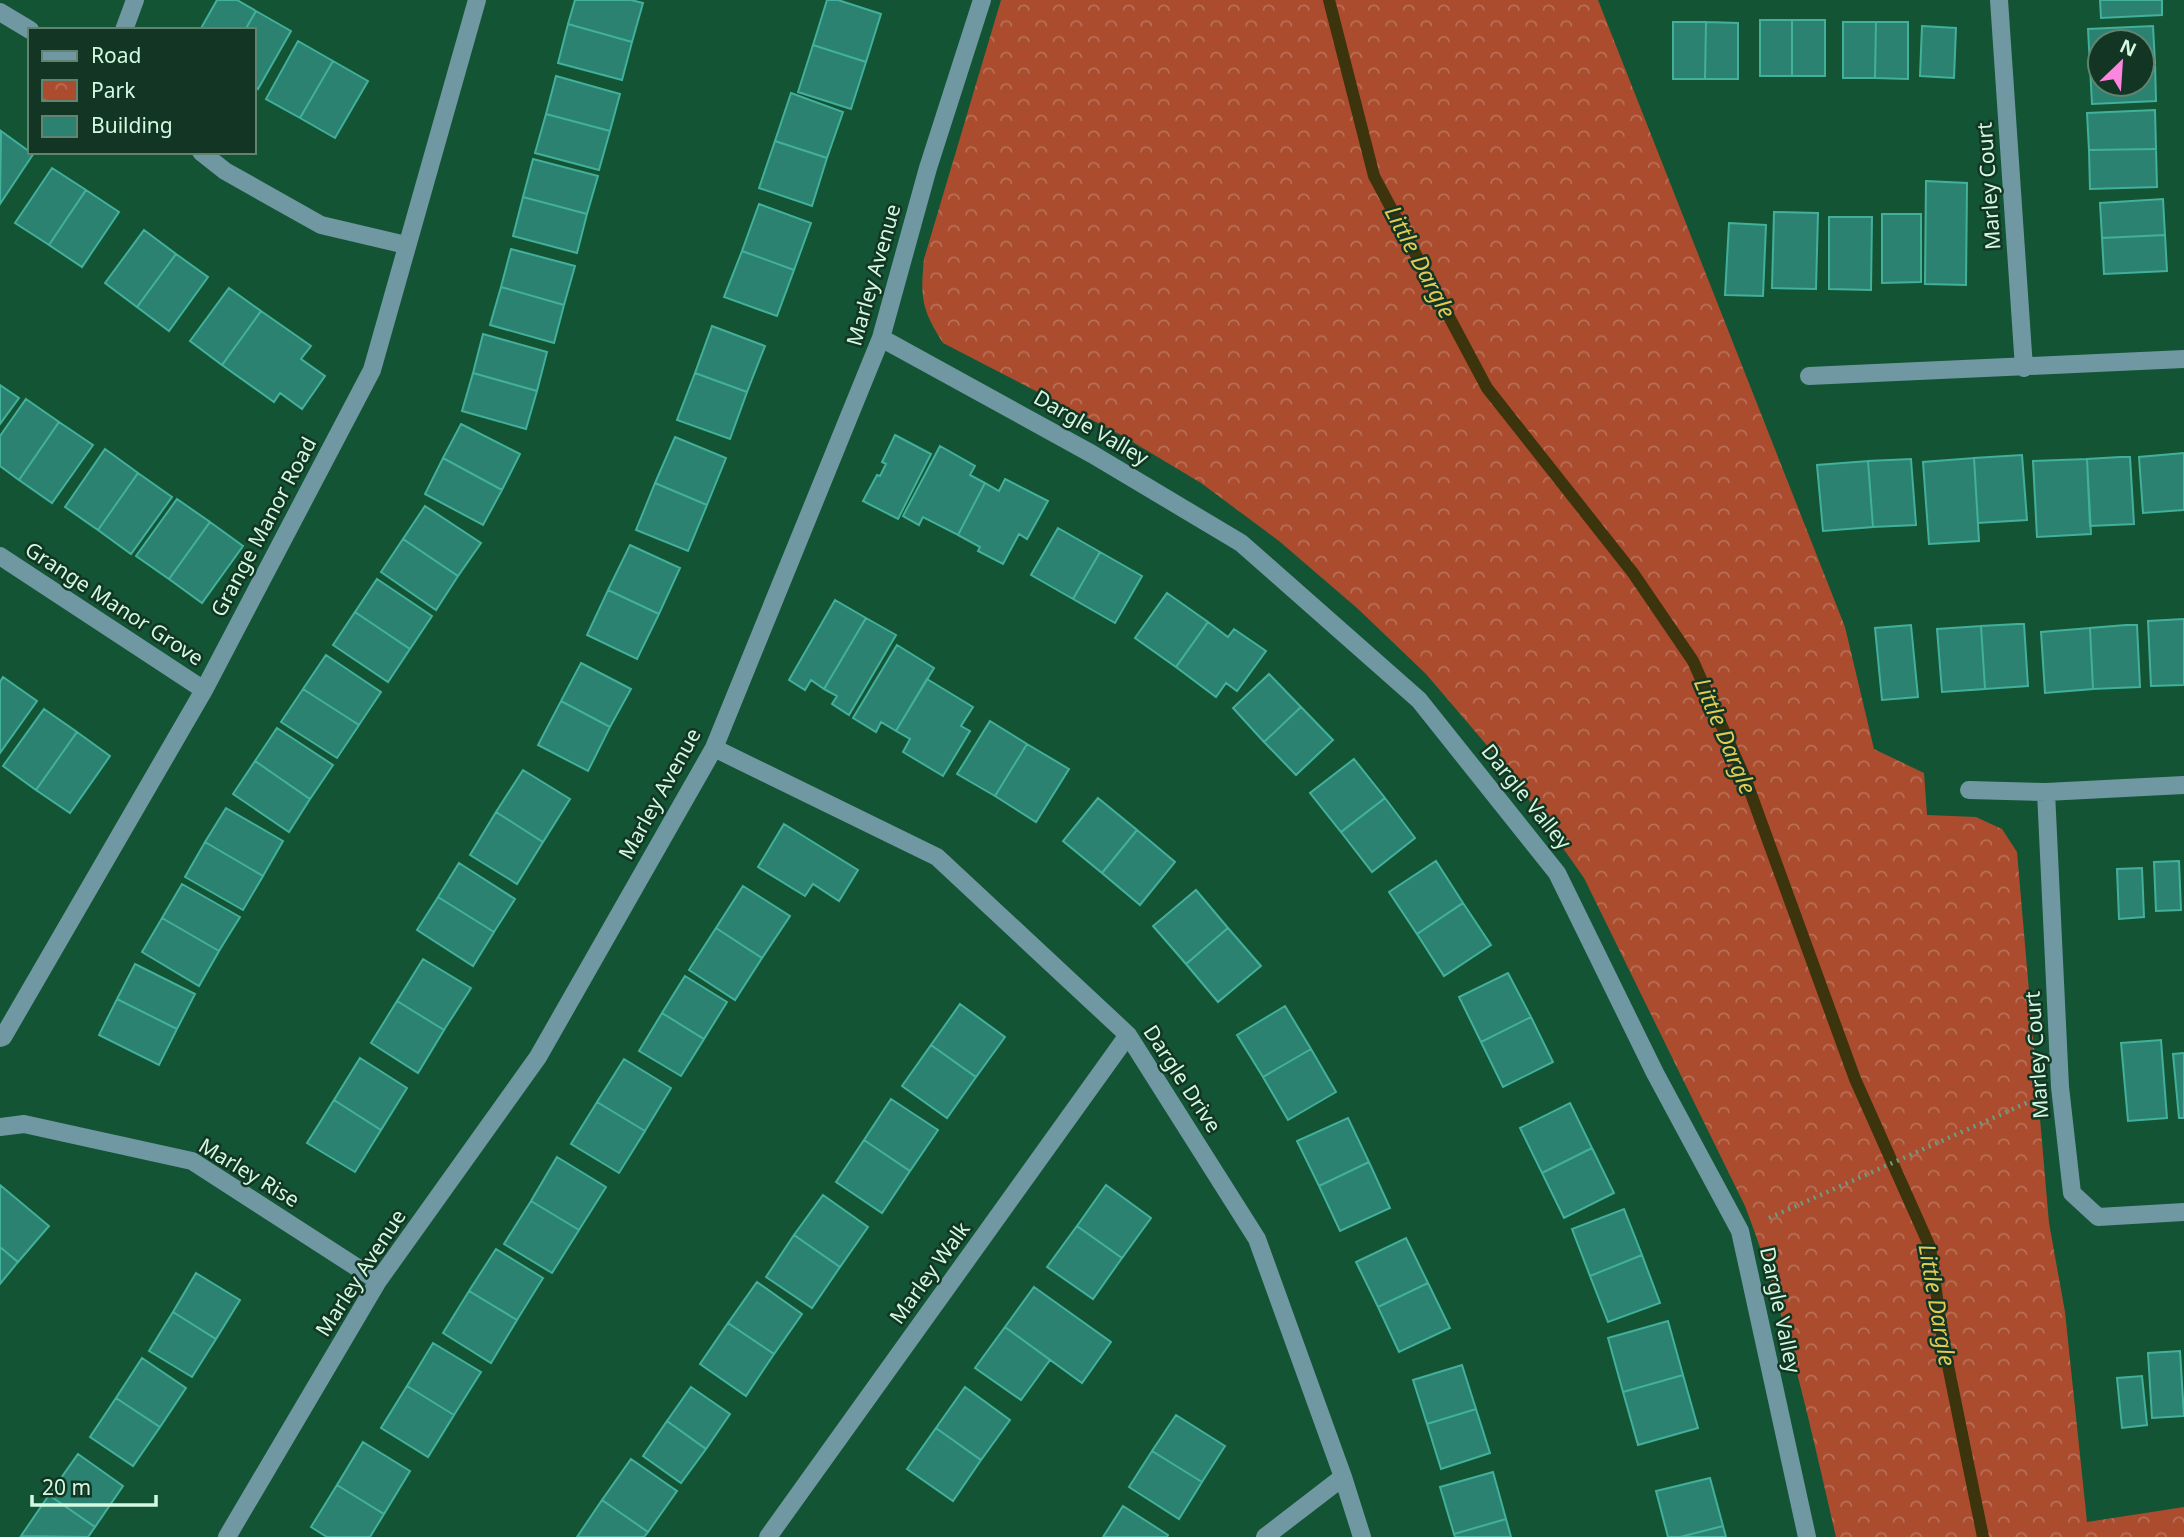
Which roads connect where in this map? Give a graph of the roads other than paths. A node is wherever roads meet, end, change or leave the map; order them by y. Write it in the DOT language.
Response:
graph roads {
  1 [pos="135,0"];
  2 [pos="477,0"];
  3 [pos="982,0"];
  4 [pos="1999,0"];
  5 [pos="0,12"];
  6 [pos="125,28"];
  7 [pos="28,29"];
  8 [pos="204,154"];
  9 [pos="407,245"];
  10 [pos="881,338"];
  11 [pos="2184,359"];
  12 [pos="2024,368"];
  13 [pos="1809,376"];
  14 [pos="0,556"];
  15 [pos="204,691"];
  16 [pos="714,748"];
  17 [pos="2184,785"];
  18 [pos="1969,790"];
  19 [pos="2046,792"];
  20 [pos="1128,1035"];
  21 [pos="1,1038"];
  22 [pos="0,1127"];
  23 [pos="2184,1212"];
  24 [pos="378,1282"];
  25 [pos="1343,1477"];
  26 [pos="227,1537"];
  27 [pos="768,1537"];
  28 [pos="1265,1537"];
  29 [pos="1362,1537"];
  30 [pos="1807,1537"];
  1 -- 6 [label="street"];
  2 -- 9 [label="street, Grange Manor Road"];
  3 -- 10 [label="street, Marley Avenue"];
  4 -- 12 [label="street, Marley Court"];
  5 -- 7 [label="street"];
  8 -- 9 [label="street"];
  9 -- 15 [label="street, Grange Manor Road"];
  10 -- 16 [label="street, Marley Avenue"];
  10 -- 30 [label="street, Dargle Valley"];
  11 -- 12 [label="street"];
  12 -- 13 [label="street"];
  14 -- 15 [label="street, Grange Manor Grove"];
  15 -- 21 [label="street, Grange Manor Road"];
  16 -- 20 [label="street, Dargle Drive"];
  16 -- 24 [label="street, Marley Avenue"];
  17 -- 19 [label="street"];
  18 -- 19 [label="street"];
  19 -- 23 [label="street, Marley Court"];
  20 -- 25 [label="street, Dargle Drive"];
  20 -- 27 [label="street, Marley Walk"];
  22 -- 24 [label="street, Marley Rise"];
  24 -- 26 [label="street, Marley Avenue"];
  25 -- 28 [label="street"];
  25 -- 29 [label="street, Dargle Drive"];
}
